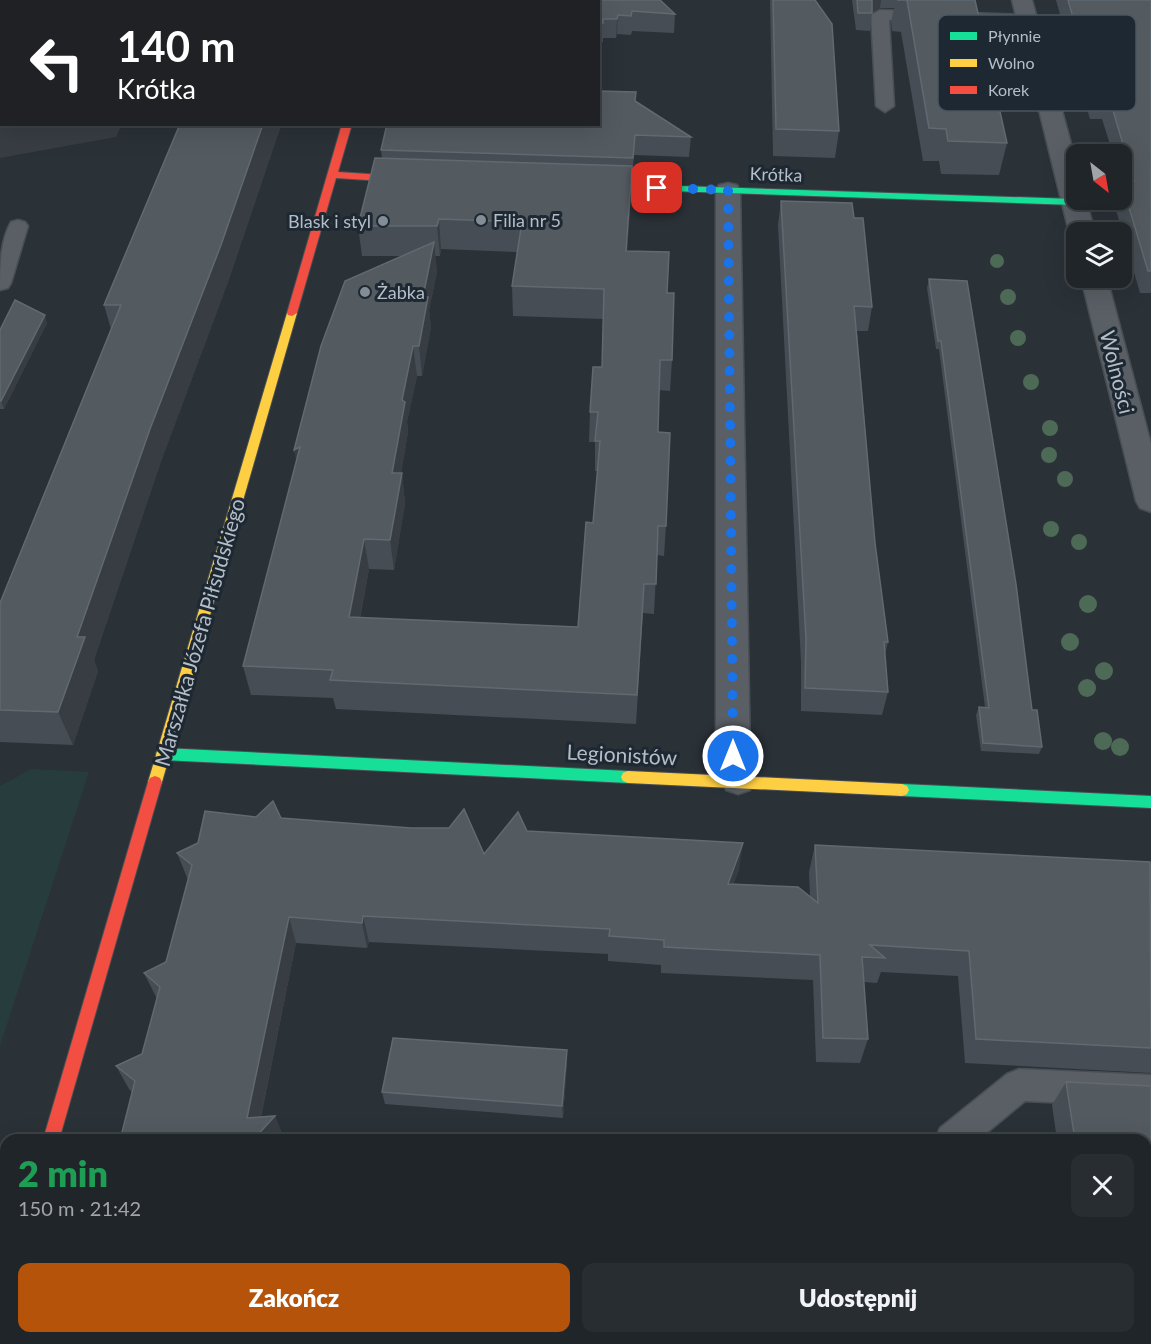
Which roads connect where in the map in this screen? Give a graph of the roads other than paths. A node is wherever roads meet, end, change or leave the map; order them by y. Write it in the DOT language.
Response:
graph roads {
  1 [pos="1025,10"];
  2 [pos="885,106"];
  3 [pos="1051,111"];
  4 [pos="345,126"];
  5 [pos="1066,171"];
  6 [pos="332,175"];
  7 [pos="434,181"];
  8 [pos="575,185"];
  9 [pos="728,190"];
  10 [pos="1066,202"];
  11 [pos="18,226"];
  12 [pos="0,283"];
  13 [pos="1097,288"];
  14 [pos="1151,501"];
  15 [pos="163,754"];
  16 [pos="738,780"];
  17 [pos="1151,802"];
  18 [pos="1151,1091"];
  19 [pos="53,1134"];
  20 [pos="959,1134"];
  1 -- 2 [label="lane"];
  3 -- 5 [label="street"];
  4 -- 6 [label="street, Marszałka Józefa Piłsudskiego"];
  6 -- 7 [label="street"];
  6 -- 15 [label="street, Marszałka Józefa Piłsudskiego"];
  8 -- 9 [label="street, Krótka"];
  9 -- 10 [label="street, Krótka"];
  9 -- 16 [label="street"];
  11 -- 12 [label="lane"];
  13 -- 14 [label="street, Wolności"];
  15 -- 16 [label="street, Legionistów"];
  15 -- 19 [label="street, Marszałka Józefa Piłsudskiego"];
  16 -- 17 [label="street, Legionistów"];
  18 -- 20 [label="lane"];
}
